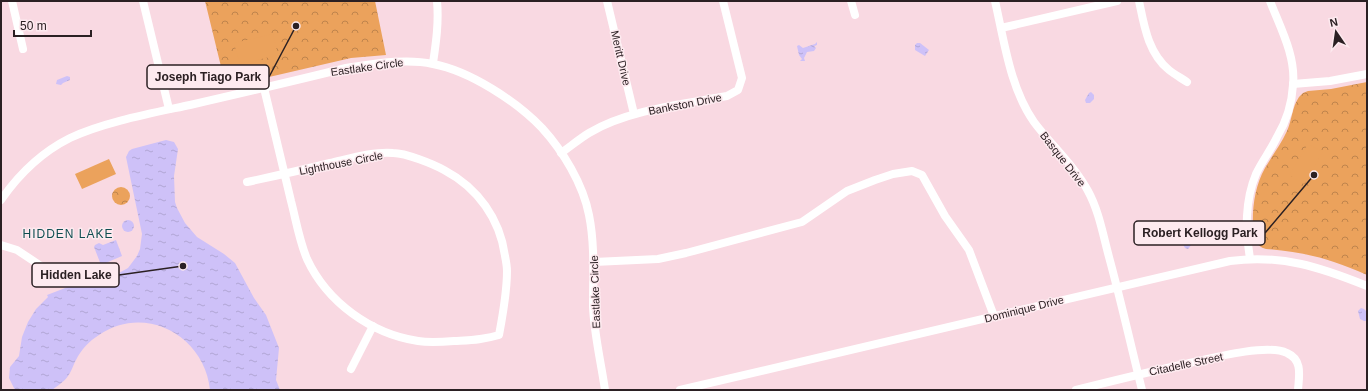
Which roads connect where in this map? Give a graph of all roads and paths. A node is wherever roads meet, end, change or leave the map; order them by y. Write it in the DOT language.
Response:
graph roads {
  1 [pos="12,1"];
  2 [pos="143,1"];
  3 [pos="437,1"];
  4 [pos="607,1"];
  5 [pos="723,1"];
  6 [pos="851,1"];
  7 [pos="994,1"];
  8 [pos="1117,1"];
  9 [pos="1139,1"];
  10 [pos="1270,1"];
  11 [pos="855,15"];
  12 [pos="1001,28"];
  13 [pos="23,49"];
  14 [pos="433,64"];
  15 [pos="1367,74"];
  16 [pos="1187,82"];
  17 [pos="1294,84"];
  18 [pos="264,88"];
  19 [pos="169,109"];
  20 [pos="634,114"];
  21 [pos="561,153"];
  22 [pos="284,174"];
  23 [pos="247,182"];
  24 [pos="1,200"];
  25 [pos="1,244"];
  26 [pos="1250,258"];
  27 [pos="594,262"];
  28 [pos="41,266"];
  29 [pos="1367,286"];
  30 [pos="1117,287"];
  31 [pos="994,316"];
  32 [pos="373,326"];
  33 [pos="351,369"];
  34 [pos="1138,375"];
  35 [pos="605,390"];
  36 [pos="680,390"];
  37 [pos="1076,390"];
  38 [pos="1142,390"];
  39 [pos="1298,390"];
  1 -- 13 [label="street"];
  2 -- 19 [label="street"];
  3 -- 14 [label="street"];
  4 -- 20 [label="street, Meritt Drive"];
  5 -- 20 [label="street, Bankston Drive"];
  6 -- 11 [label="street"];
  7 -- 12 [label="street, Basque Drive"];
  8 -- 12 [label="street"];
  9 -- 16 [label="street"];
  10 -- 17 [label="street"];
  12 -- 30 [label="street, Basque Drive"];
  14 -- 18 [label="street, Eastlake Circle"];
  14 -- 21 [label="street, Eastlake Circle"];
  15 -- 17 [label="street"];
  17 -- 26 [label="street"];
  18 -- 19 [label="street, Eastlake Circle"];
  18 -- 22 [label="street"];
  19 -- 24 [label="street, Eastlake Circle"];
  20 -- 21 [label="street, Bankston Drive"];
  21 -- 27 [label="street, Eastlake Circle"];
  22 -- 23 [label="street"];
  22 -- 32 [label="street, Lighthouse Circle"];
  22 -- 32 [label="street, Lighthouse Circle"];
  25 -- 28 [label="street"];
  26 -- 29 [label="street, Dominique Drive"];
  26 -- 30 [label="street, Dominique Drive"];
  27 -- 31 [label="street"];
  27 -- 35 [label="street, Eastlake Circle"];
  30 -- 31 [label="street, Dominique Drive"];
  30 -- 34 [label="street, Basque Drive"];
  31 -- 36 [label="street, Dominique Drive"];
  32 -- 33 [label="street"];
  34 -- 37 [label="street, Citadelle Street"];
  34 -- 38 [label="street, Basque Drive"];
  34 -- 39 [label="street, Citadelle Street"];
}
